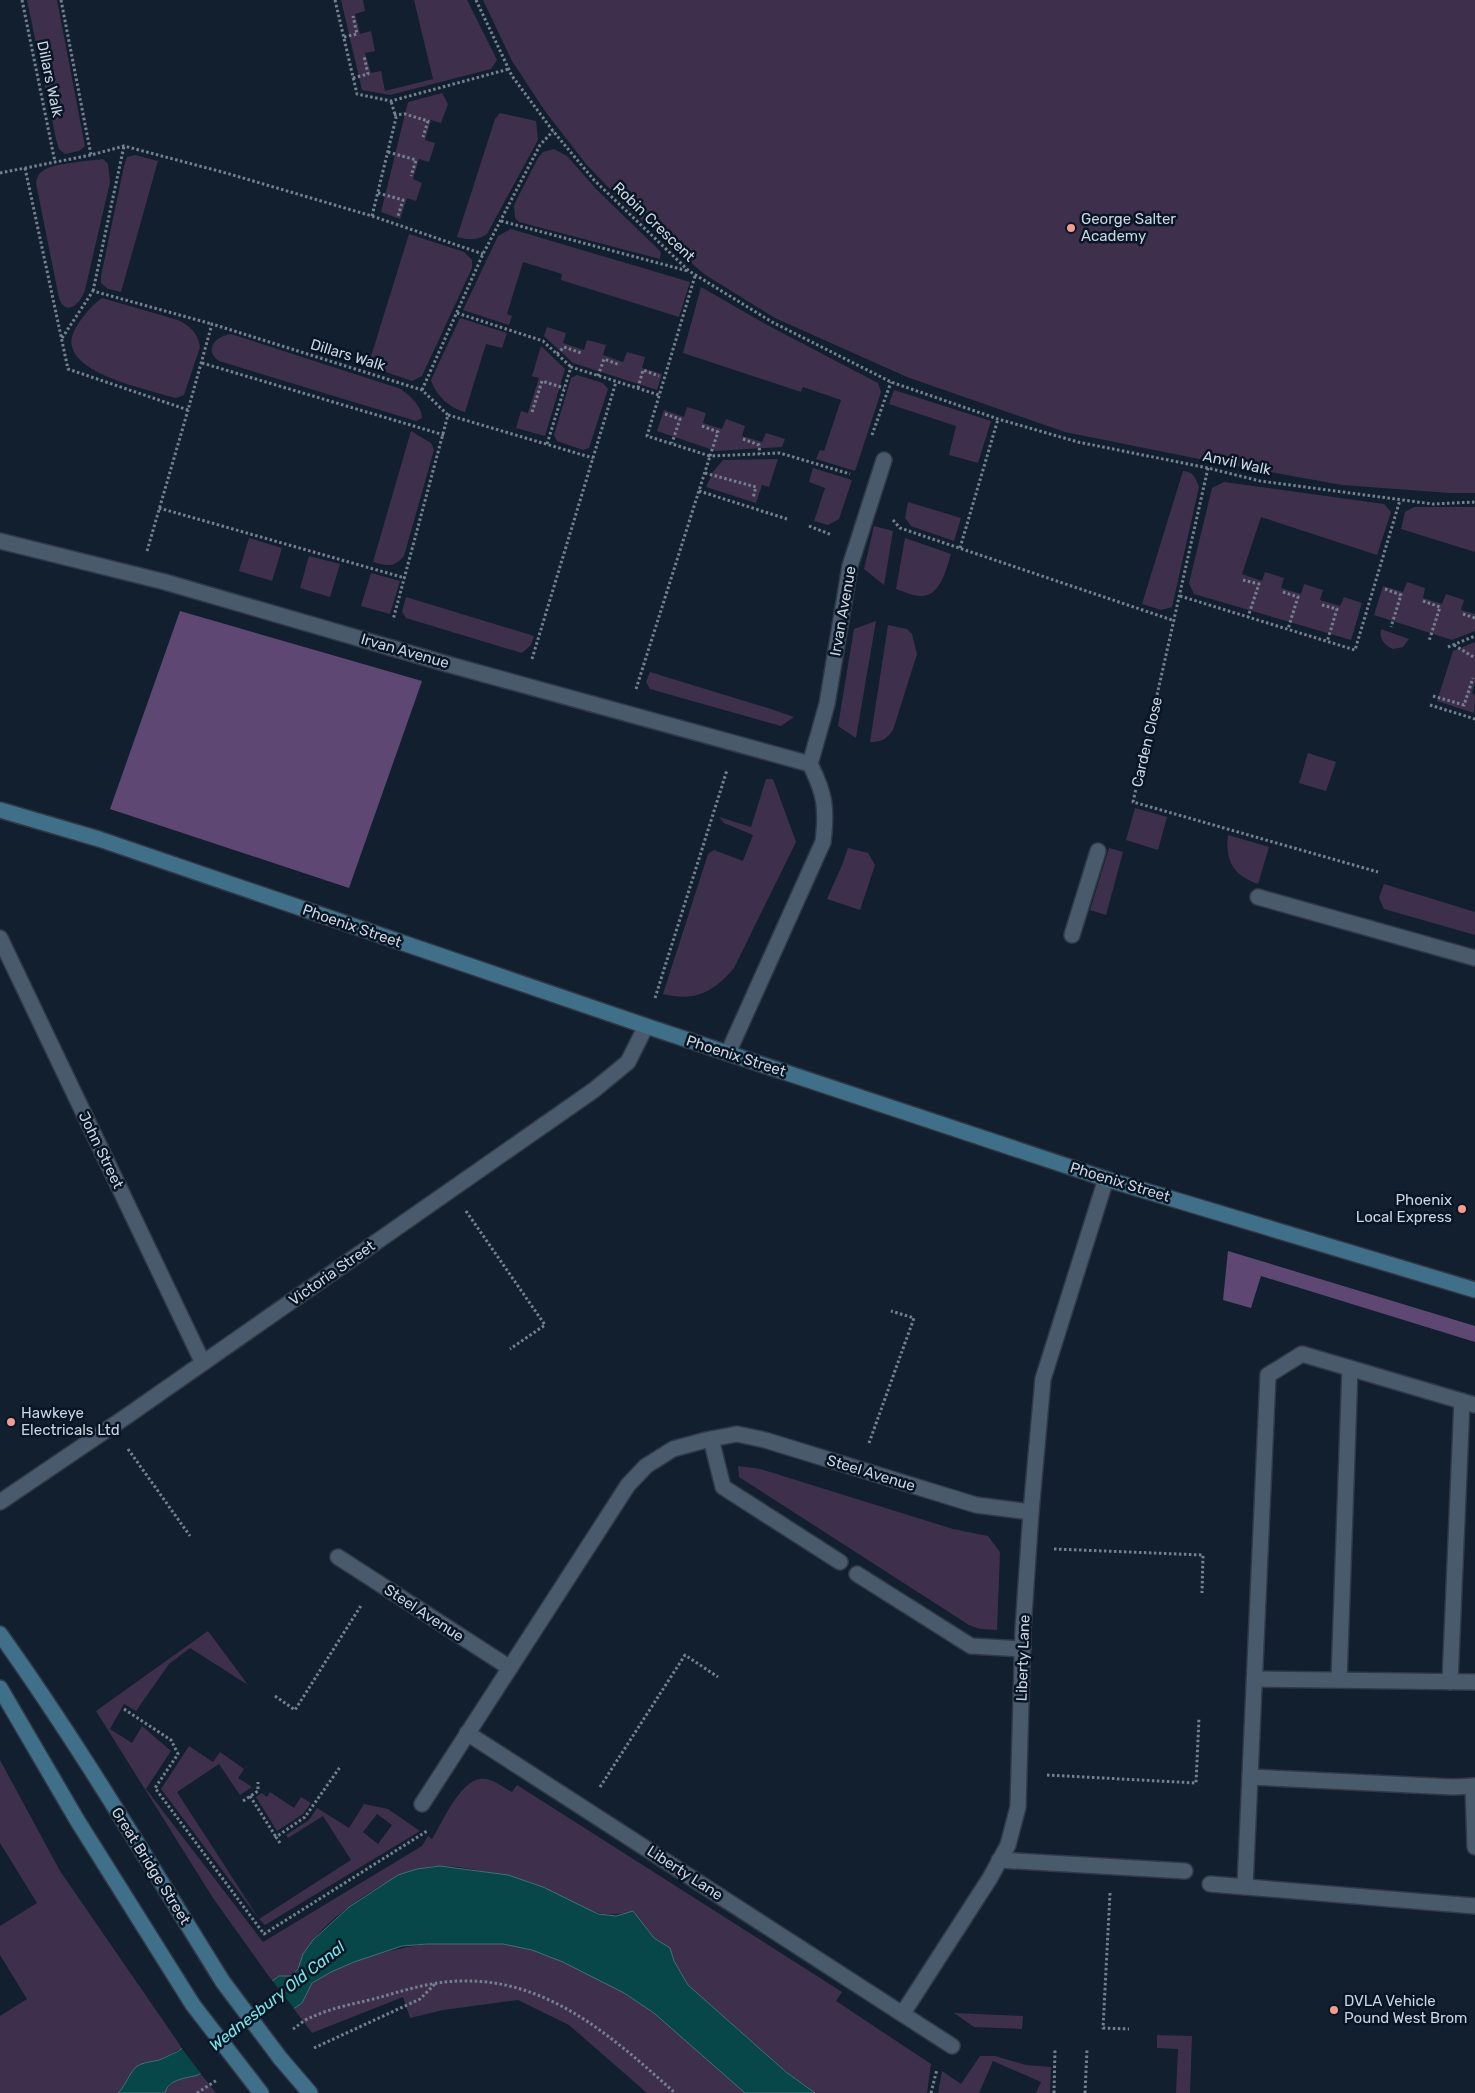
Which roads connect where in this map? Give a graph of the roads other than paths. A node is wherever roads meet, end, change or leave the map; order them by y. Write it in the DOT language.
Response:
graph roads {
  1 [pos="884,460"];
  2 [pos="0,541"];
  3 [pos="810,764"];
  4 [pos="0,810"];
  5 [pos="1098,851"];
  6 [pos="1258,897"];
  7 [pos="1072,935"];
  8 [pos="0,938"];
  9 [pos="1475,958"];
  10 [pos="646,1026"];
  11 [pos="728,1053"];
  12 [pos="1106,1179"];
  13 [pos="1475,1290"];
  14 [pos="203,1363"];
  15 [pos="1350,1368"];
  16 [pos="1469,1403"];
  17 [pos="711,1439"];
  18 [pos="0,1502"];
  19 [pos="1031,1512"];
  20 [pos="338,1557"];
  21 [pos="840,1562"];
  22 [pos="858,1574"];
  23 [pos="0,1634"];
  24 [pos="1023,1649"];
  25 [pos="510,1668"];
  26 [pos="1254,1679"];
  27 [pos="1340,1680"];
  28 [pos="1450,1682"];
  29 [pos="1475,1682"];
  30 [pos="0,1688"];
  31 [pos="467,1734"];
  32 [pos="1250,1777"];
  33 [pos="1474,1786"];
  34 [pos="422,1804"];
  35 [pos="1475,1847"];
  36 [pos="1000,1860"];
  37 [pos="1185,1871"];
  38 [pos="1210,1884"];
  39 [pos="1245,1887"];
  40 [pos="1475,1906"];
  41 [pos="903,2013"];
  42 [pos="952,2046"];
  43 [pos="261,2093"];
  44 [pos="310,2093"];
  1 -- 3 [label="street, Irvan Avenue"];
  2 -- 3 [label="street, Irvan Avenue"];
  3 -- 11 [label="street"];
  4 -- 10 [label="main road, Phoenix Street"];
  5 -- 7 [label="street"];
  6 -- 9 [label="street"];
  8 -- 14 [label="street, John Street"];
  10 -- 11 [label="main road, Phoenix Street"];
  10 -- 14 [label="street, Victoria Street"];
  11 -- 12 [label="main road, Phoenix Street"];
  12 -- 13 [label="main road, Phoenix Street"];
  12 -- 19 [label="street, Liberty Lane"];
  14 -- 18 [label="street, Victoria Street"];
  15 -- 16 [label="street"];
  15 -- 26 [label="street"];
  15 -- 27 [label="street"];
  16 -- 28 [label="street"];
  17 -- 19 [label="street, Steel Avenue"];
  17 -- 21 [label="street"];
  17 -- 25 [label="street, Steel Avenue"];
  19 -- 24 [label="street, Liberty Lane"];
  20 -- 25 [label="street, Steel Avenue"];
  22 -- 24 [label="street"];
  23 -- 44 [label="main road, Great Bridge Street, bridge"];
  24 -- 36 [label="street, Liberty Lane"];
  25 -- 31 [label="street, Steel Avenue"];
  26 -- 27 [label="street"];
  26 -- 32 [label="street"];
  27 -- 28 [label="street"];
  28 -- 29 [label="street"];
  30 -- 43 [label="main road, bridge"];
  31 -- 34 [label="street, Steel Avenue"];
  31 -- 41 [label="street, Liberty Lane"];
  32 -- 33 [label="street"];
  32 -- 39 [label="street"];
  33 -- 35 [label="street"];
  36 -- 37 [label="street"];
  36 -- 41 [label="street, Liberty Lane"];
  38 -- 39 [label="street"];
  39 -- 40 [label="street"];
  41 -- 42 [label="street, Liberty Lane"];
}
